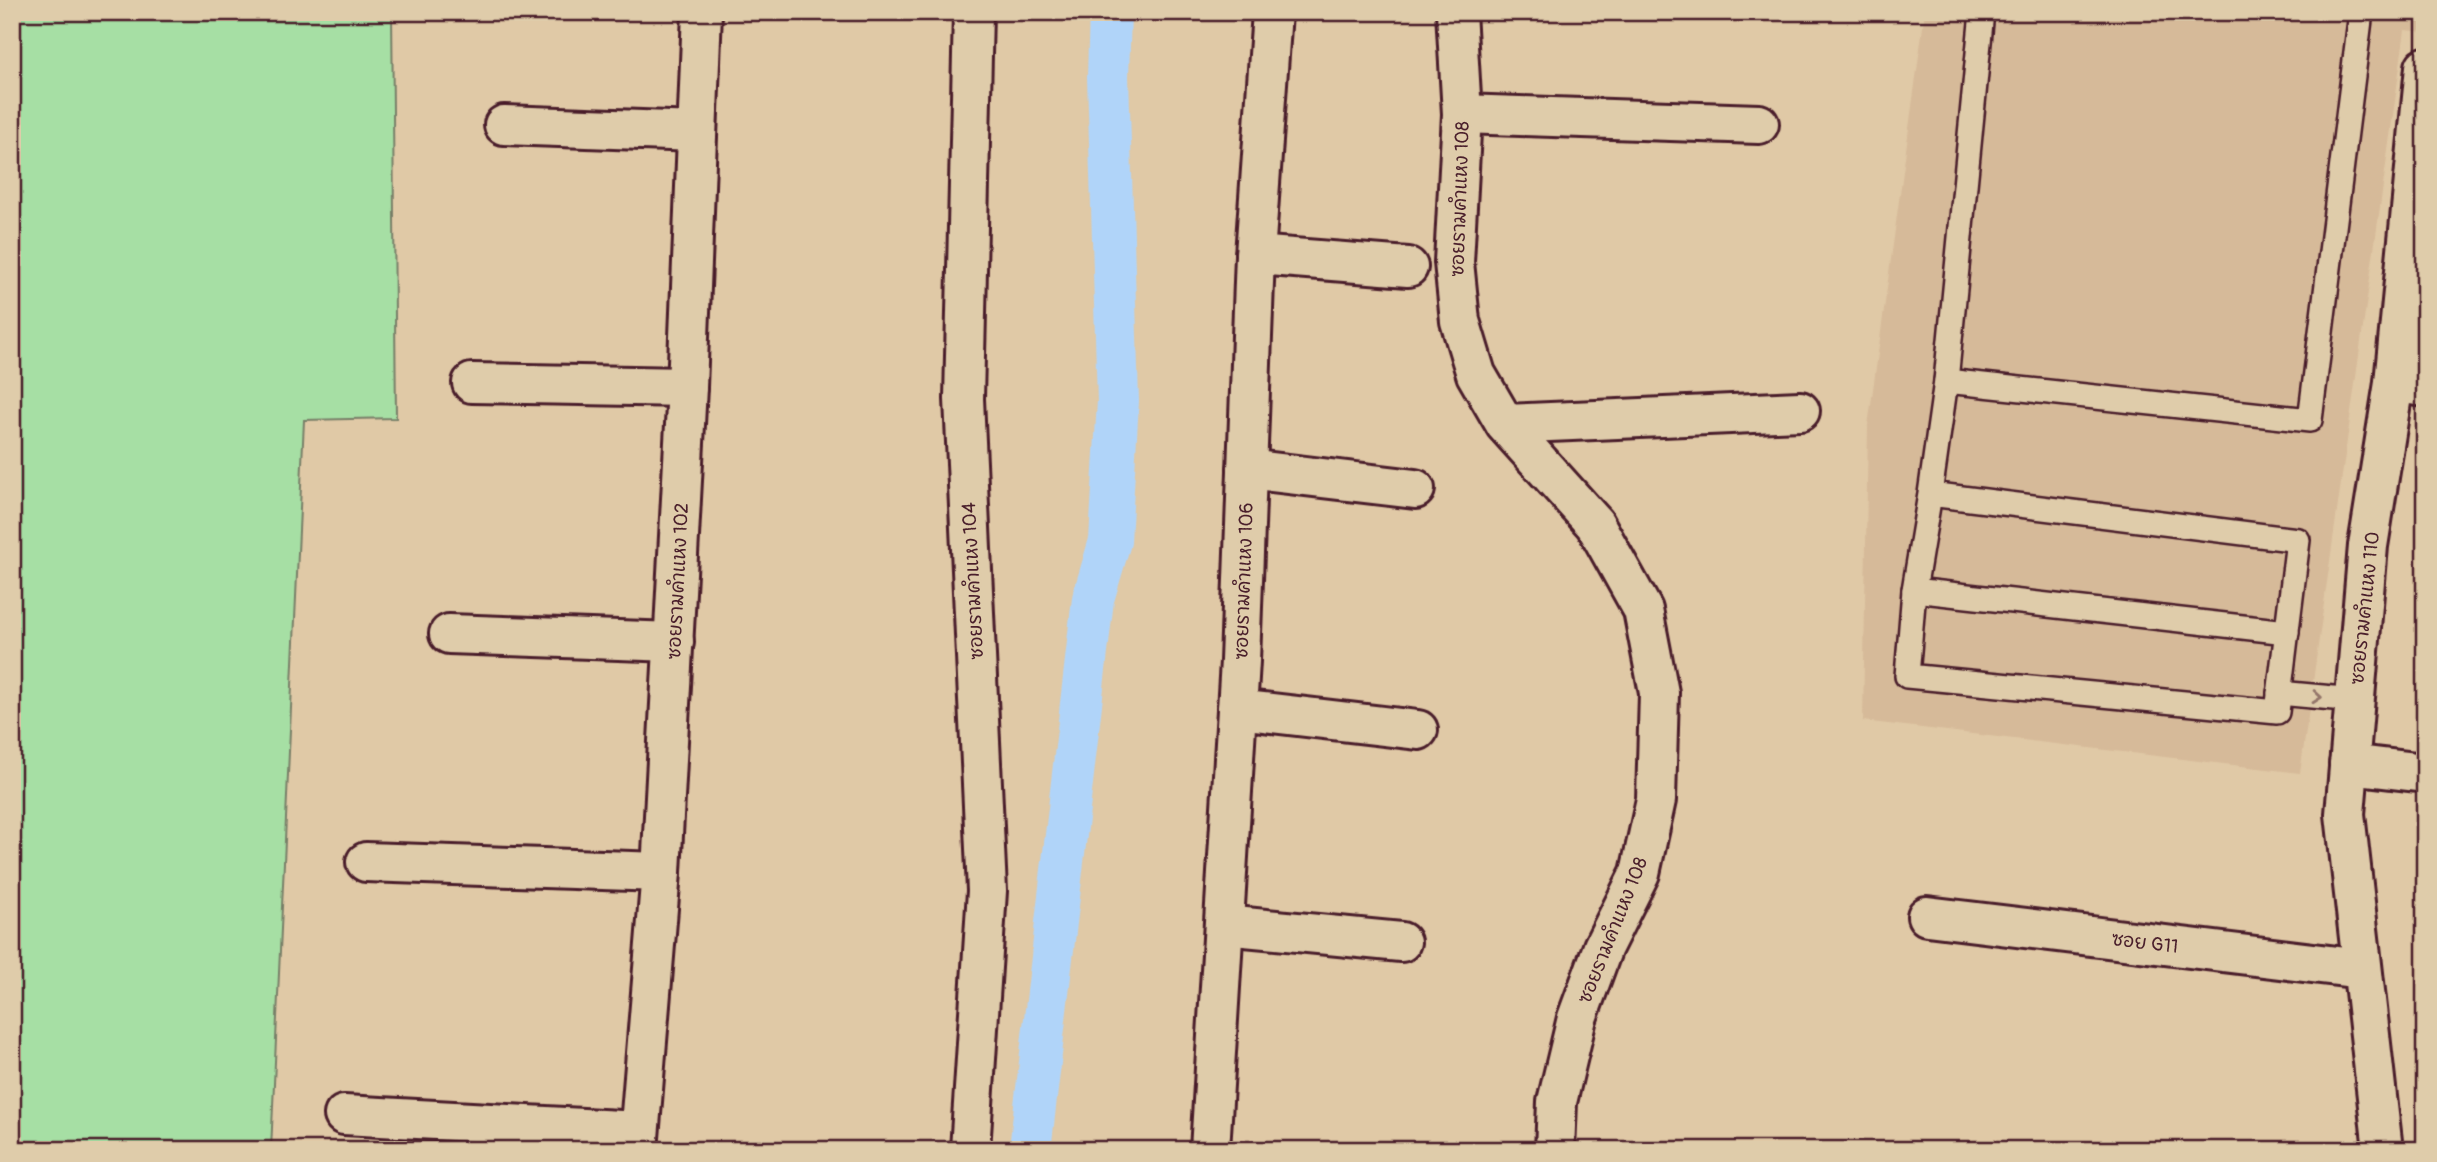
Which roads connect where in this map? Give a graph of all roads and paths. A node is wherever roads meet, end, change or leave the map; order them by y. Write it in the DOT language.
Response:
graph roads {
  1 [pos="702,12"];
  2 [pos="972,12"];
  3 [pos="1272,12"];
  4 [pos="1456,12"];
  5 [pos="1982,12"];
  6 [pos="2361,12"];
  7 [pos="2425,67"];
  8 [pos="1462,114"];
  9 [pos="1759,124"];
  10 [pos="504,125"];
  11 [pos="697,132"];
  12 [pos="1255,255"];
  13 [pos="1408,267"];
  14 [pos="1945,381"];
  15 [pos="472,383"];
  16 [pos="2409,385"];
  17 [pos="687,387"];
  18 [pos="1800,411"];
  19 [pos="1506,424"];
  20 [pos="1247,469"];
  21 [pos="1415,489"];
  22 [pos="1930,494"];
  23 [pos="1914,590"];
  24 [pos="2287,632"];
  25 [pos="449,634"];
  26 [pos="674,642"];
  27 [pos="2279,693"];
  28 [pos="2355,700"];
  29 [pos="1237,709"];
  30 [pos="1418,730"];
  31 [pos="2349,764"];
  32 [pos="2425,773"];
  33 [pos="366,862"];
  34 [pos="661,872"];
  35 [pos="1927,916"];
  36 [pos="1224,925"];
  37 [pos="1401,942"];
  38 [pos="2362,969"];
  39 [pos="344,1115"];
  40 [pos="638,1140"];
  41 [pos="970,1150"];
  42 [pos="1210,1150"];
  43 [pos="1555,1150"];
  44 [pos="2383,1150"];
  1 -- 11 [label="street, ซอยรามคําแหง 102"];
  2 -- 41 [label="street, ซอยรามคําแหง 104"];
  3 -- 12 [label="street, ซอยรามคําแหง 106"];
  4 -- 8 [label="street, ซอยรามคำแหง 108"];
  5 -- 14 [label="lane"];
  6 -- 14 [label="lane"];
  7 -- 16 [label="street, ซอยรามคำแหง 110"];
  8 -- 9 [label="street"];
  8 -- 19 [label="street, ซอยรามคำแหง 108"];
  10 -- 11 [label="street"];
  11 -- 17 [label="street, ซอยรามคําแหง 102"];
  12 -- 13 [label="street"];
  12 -- 20 [label="street, ซอยรามคําแหง 106"];
  14 -- 22 [label="lane"];
  15 -- 17 [label="street"];
  16 -- 28 [label="street, ซอยรามคำแหง 110"];
  17 -- 26 [label="street, ซอยรามคําแหง 102"];
  18 -- 19 [label="street"];
  19 -- 43 [label="street, ซอยรามคำแหง 108"];
  20 -- 21 [label="street"];
  20 -- 29 [label="street, ซอยรามคําแหง 106"];
  22 -- 23 [label="lane"];
  22 -- 24 [label="lane"];
  23 -- 24 [label="lane"];
  23 -- 27 [label="lane"];
  24 -- 27 [label="lane"];
  25 -- 26 [label="street"];
  26 -- 34 [label="street, ซอยรามคําแหง 102"];
  27 -- 28 [label="lane, one-way"];
  28 -- 31 [label="street, ซอยรามคำแหง 110"];
  29 -- 30 [label="street"];
  29 -- 36 [label="street, ซอยรามคําแหง 106"];
  31 -- 32 [label="street"];
  31 -- 38 [label="street, ซอยรามคำแหง 110"];
  33 -- 34 [label="street"];
  34 -- 40 [label="street, ซอยรามคําแหง 102"];
  35 -- 38 [label="street, ซอย G11"];
  36 -- 37 [label="street"];
  36 -- 42 [label="street, ซอยรามคําแหง 106"];
  38 -- 44 [label="street, ซอยรามคำแหง 110"];
  39 -- 40 [label="street"];
}
